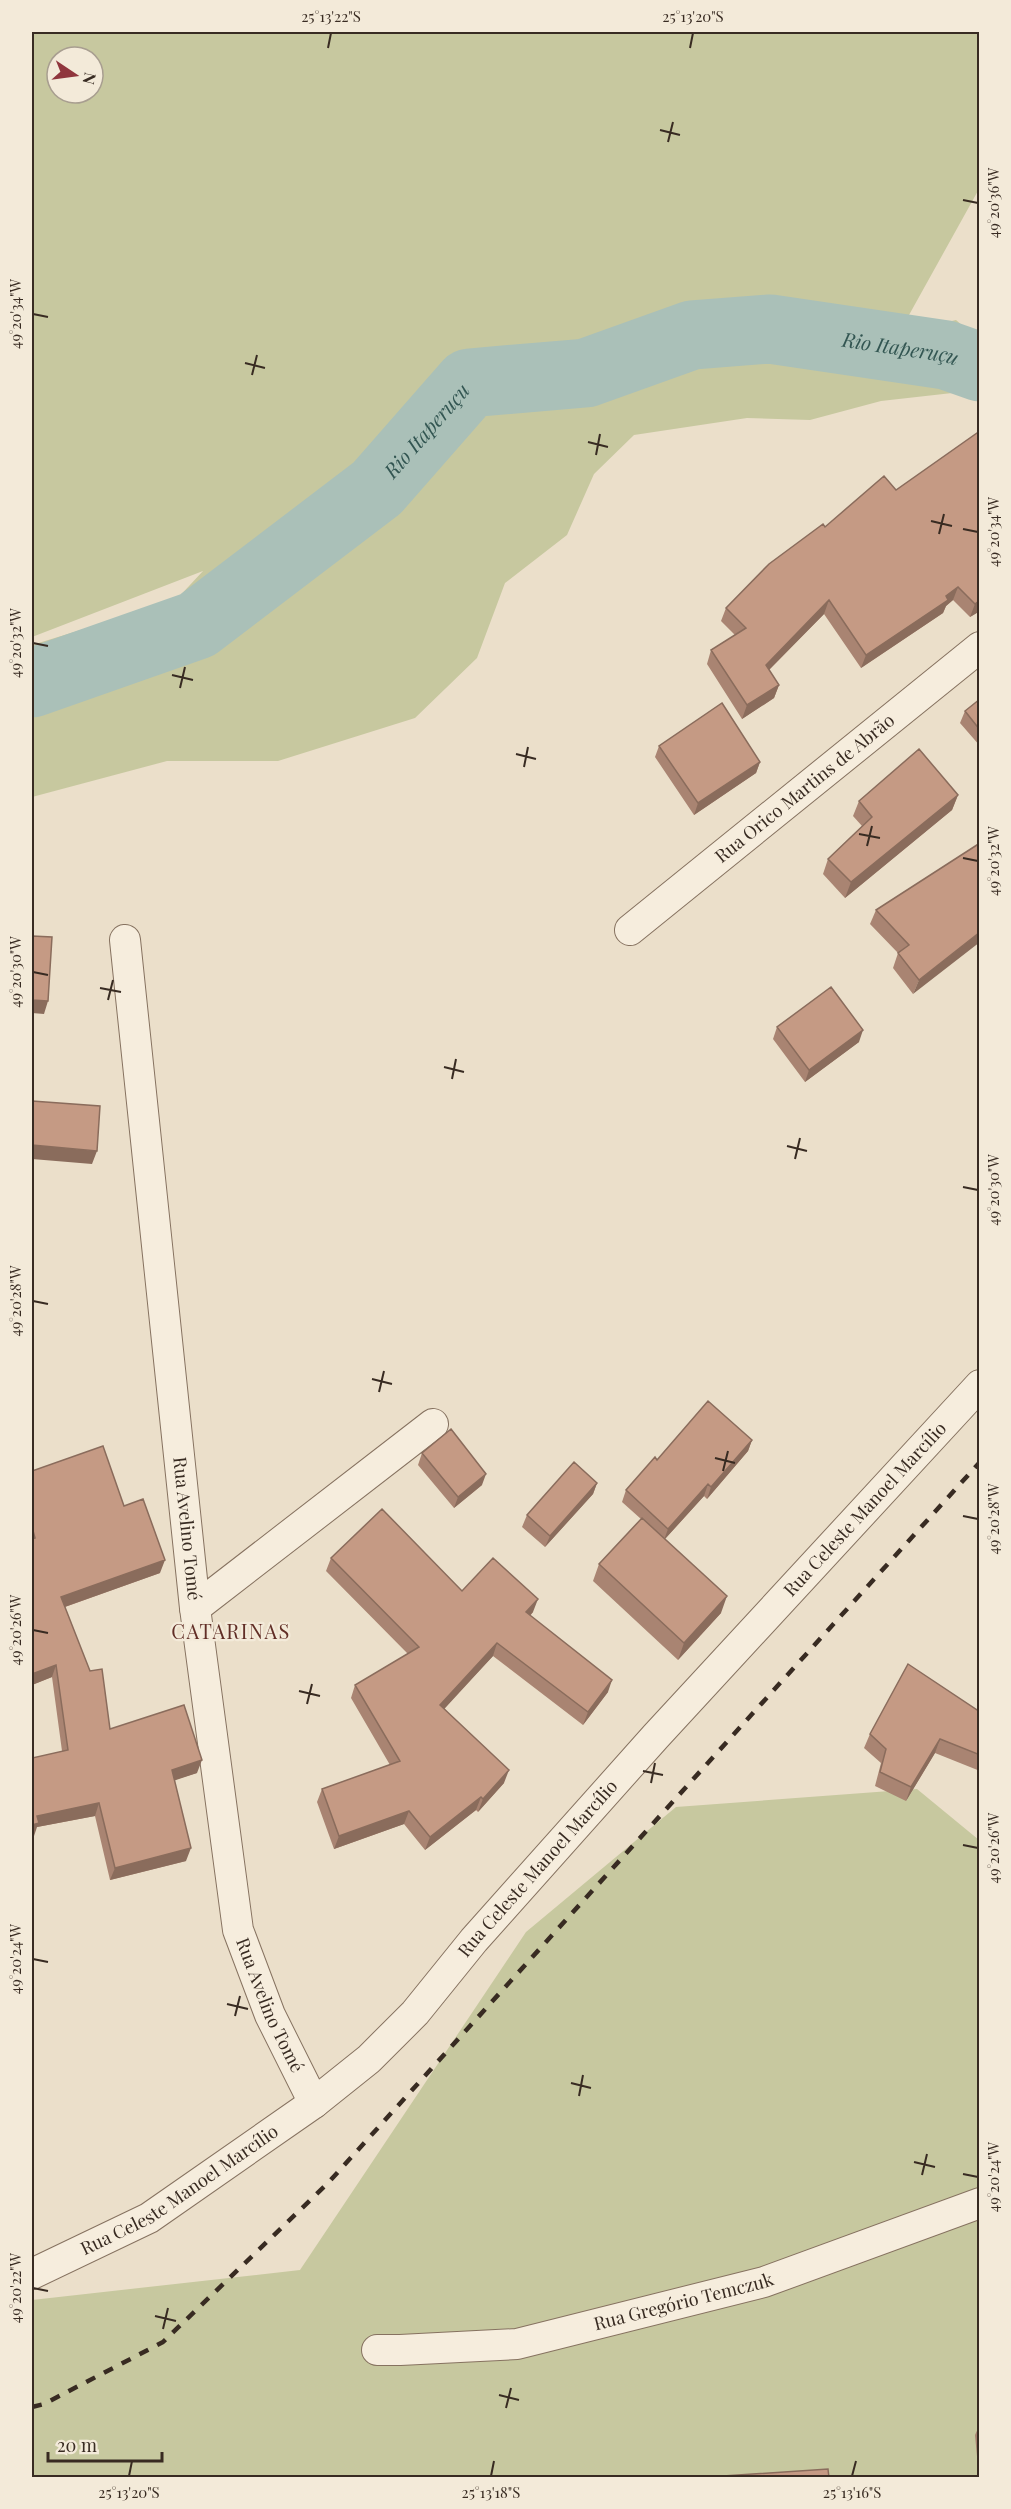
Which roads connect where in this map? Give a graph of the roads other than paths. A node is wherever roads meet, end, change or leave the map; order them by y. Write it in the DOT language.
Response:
graph roads {
  1 [pos="980,647"];
  2 [pos="630,930"];
  3 [pos="125,940"];
  4 [pos="980,1385"];
  5 [pos="433,1424"];
  6 [pos="195,1608"];
  7 [pos="314,2103"];
  8 [pos="980,2204"];
  9 [pos="32,2274"];
  10 [pos="376,2350"];
  1 -- 2 [label="street, Rua Orico Martins de Abrão"];
  3 -- 6 [label="street, Rua Avelino Tomé"];
  4 -- 7 [label="street, Rua Celeste Manoel Marcílio"];
  5 -- 6 [label="street"];
  6 -- 7 [label="street, Rua Avelino Tomé"];
  7 -- 9 [label="street, Rua Celeste Manoel Marcílio"];
  8 -- 10 [label="street, Rua Gregório Temczuk"];
}
